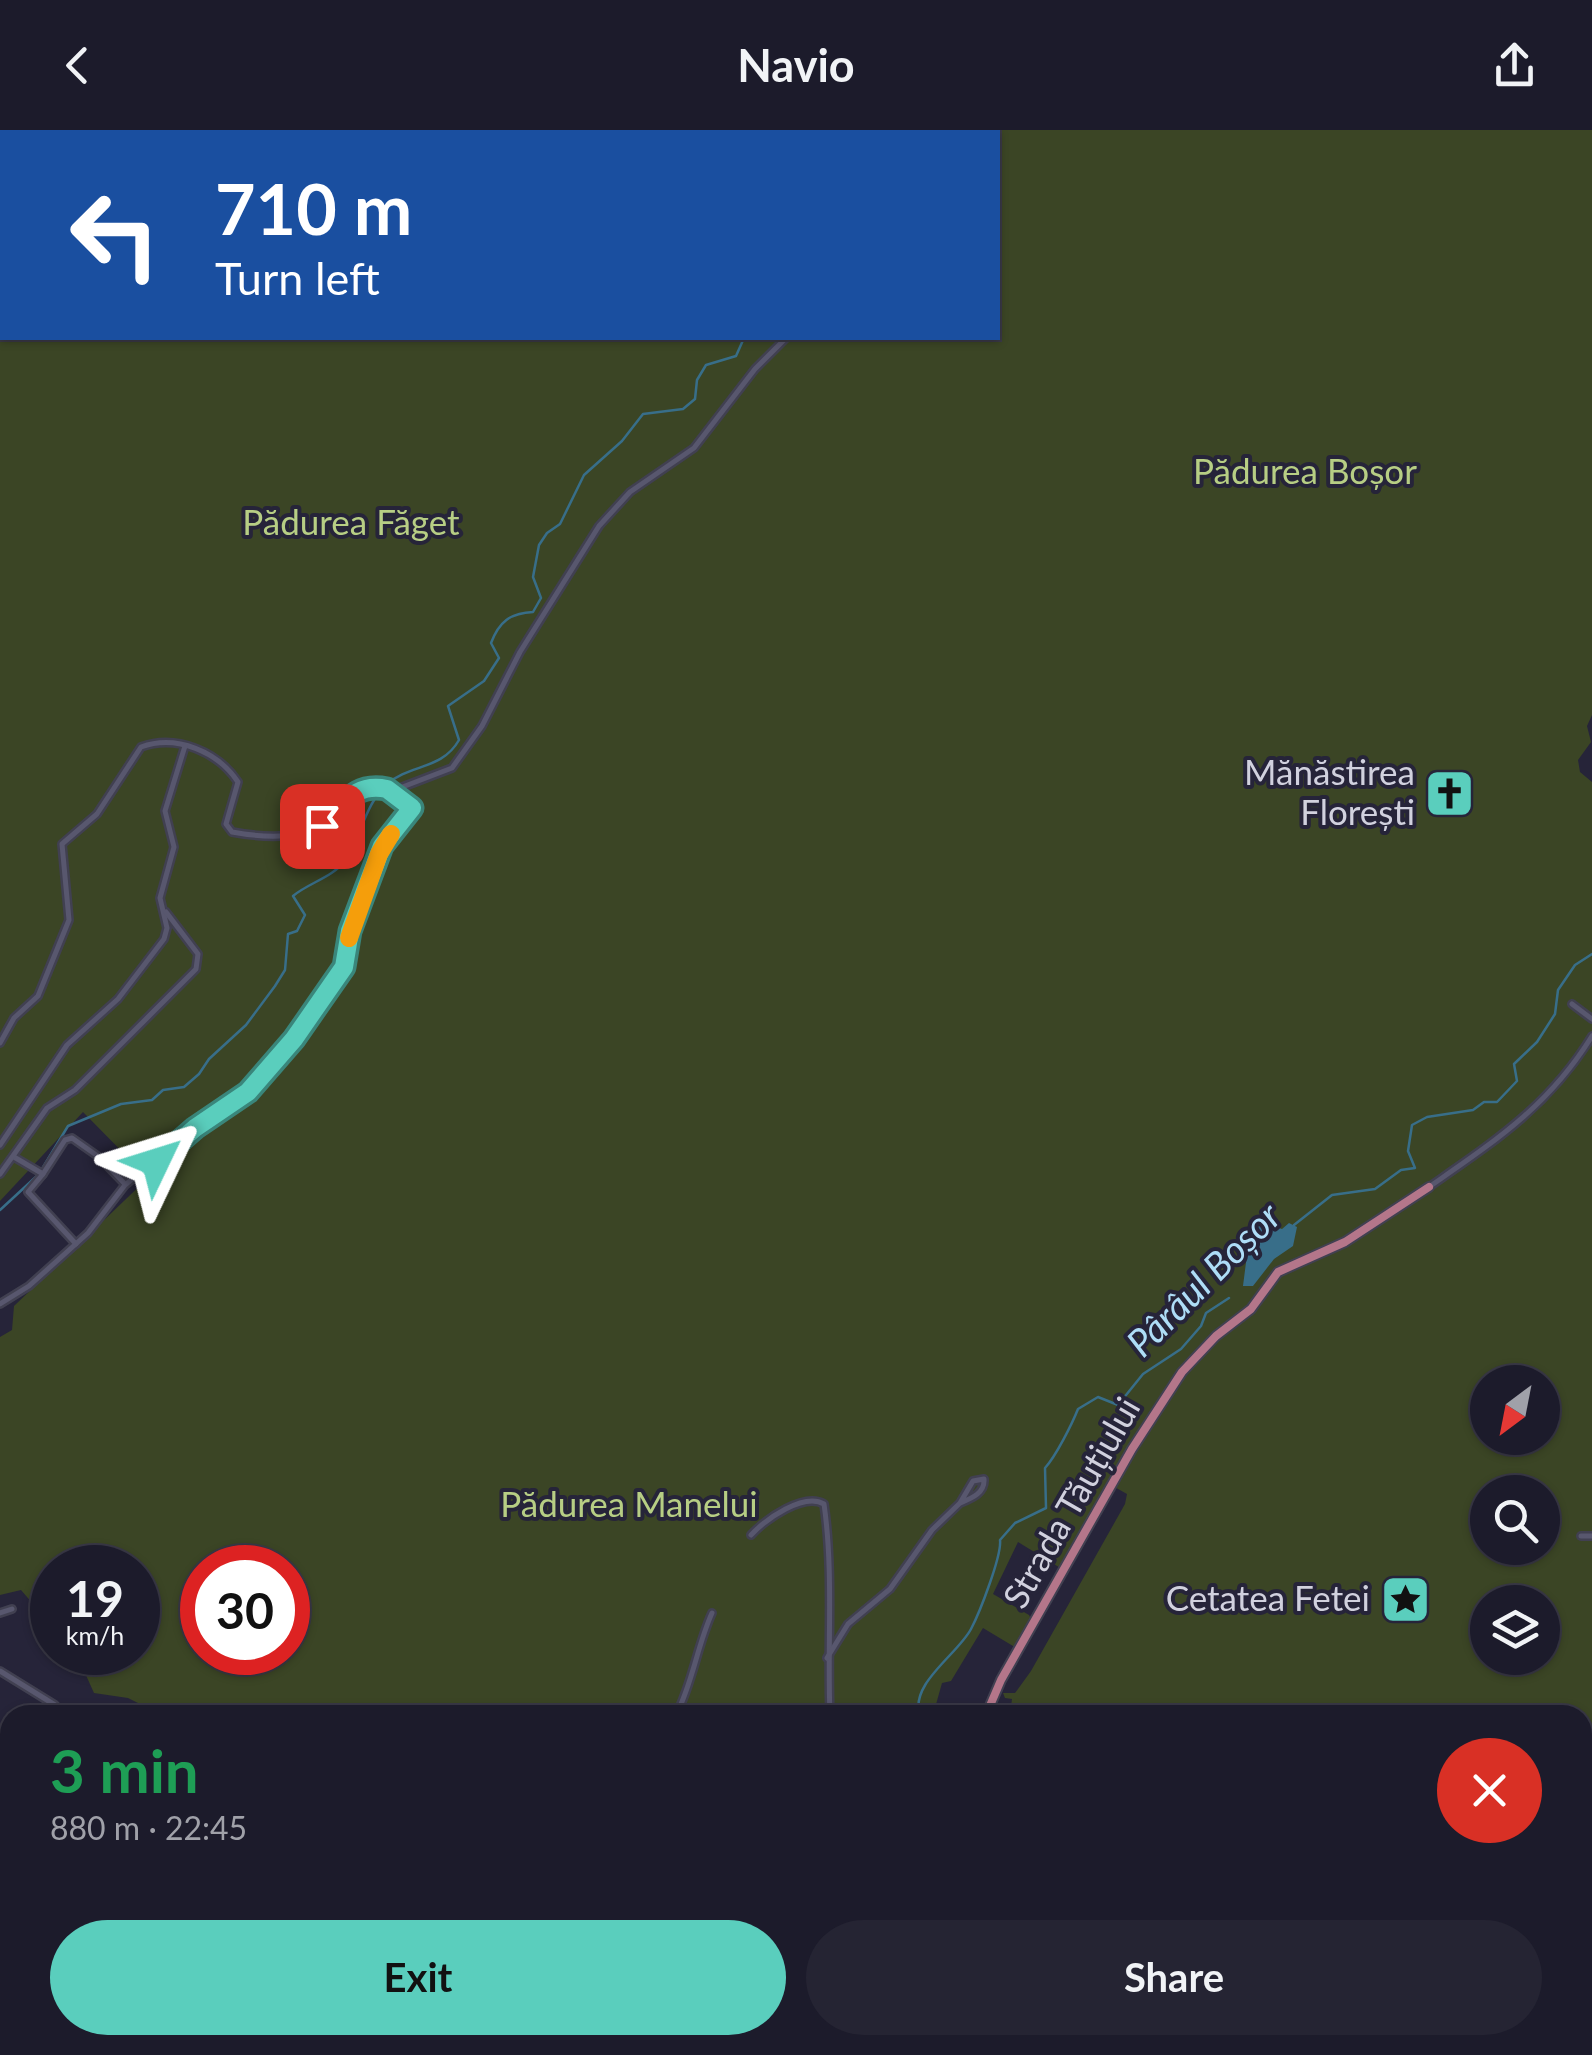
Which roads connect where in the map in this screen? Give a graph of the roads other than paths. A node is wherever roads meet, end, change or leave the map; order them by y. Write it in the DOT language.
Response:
graph roads {
  1 [pos="784,340"];
  2 [pos="185,746"];
  3 [pos="387,789"];
  4 [pos="162,905"];
  5 [pos="1572,1004"];
  6 [pos="1592,1019"];
  7 [pos="1592,1036"];
  8 [pos="0,1043"];
  9 [pos="0,1145"];
  10 [pos="14,1158"];
  11 [pos="0,1174"];
  12 [pos="41,1174"];
  13 [pos="125,1184"];
  14 [pos="1429,1187"];
  15 [pos="76,1244"];
  16 [pos="0,1304"];
  17 [pos="960,1503"];
  18 [pos="752,1535"];
  19 [pos="1581,1536"];
  20 [pos="1592,1536"];
  21 [pos="12,1609"];
  22 [pos="0,1613"];
  23 [pos="712,1613"];
  24 [pos="827,1658"];
  25 [pos="0,1671"];
  26 [pos="55,1705"];
  27 [pos="681,1705"];
  28 [pos="829,1705"];
  29 [pos="990,1705"];
  1 -- 3 [label="street"];
  2 -- 3 [label="street"];
  2 -- 4 [label="street"];
  2 -- 8 [label="street"];
  3 -- 13 [label="street"];
  4 -- 9 [label="street"];
  4 -- 10 [label="street"];
  5 -- 6 [label="street"];
  7 -- 14 [label="street, Strada Tăuțiului"];
  10 -- 11 [label="street"];
  10 -- 12 [label="street"];
  12 -- 13 [label="street"];
  12 -- 15 [label="street"];
  13 -- 15 [label="street"];
  14 -- 29 [label="main road, Strada Tăuțiului"];
  15 -- 16 [label="street"];
  17 -- 17 [label="street"];
  17 -- 24 [label="street"];
  18 -- 24 [label="street"];
  19 -- 20 [label="street"];
  21 -- 22 [label="street"];
  23 -- 27 [label="street"];
  24 -- 28 [label="street"];
  25 -- 26 [label="street"];
}
